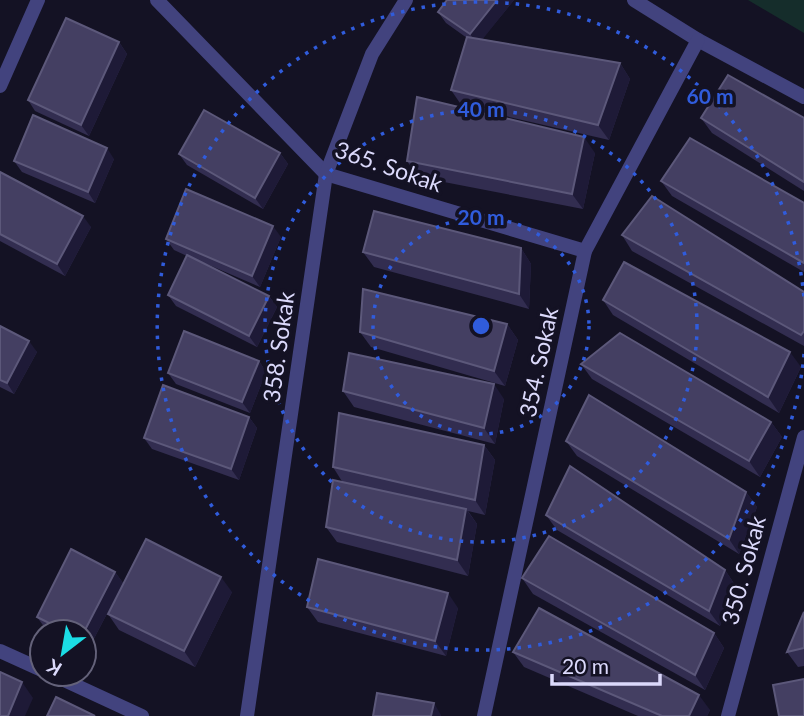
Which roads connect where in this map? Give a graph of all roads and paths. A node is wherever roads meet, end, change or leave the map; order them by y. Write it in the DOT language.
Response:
graph roads {
  1 [pos="38,0"];
  2 [pos="157,0"];
  3 [pos="406,0"];
  4 [pos="634,0"];
  5 [pos="698,40"];
  6 [pos="0,86"];
  7 [pos="804,97"];
  8 [pos="326,174"];
  9 [pos="585,251"];
  10 [pos="804,437"];
  11 [pos="0,651"];
  12 [pos="28,664"];
  13 [pos="81,688"];
  14 [pos="142,716"];
  15 [pos="247,716"];
  16 [pos="484,716"];
  17 [pos="728,716"];
  1 -- 6 [label="street"];
  2 -- 8 [label="street, 365. Sokak"];
  3 -- 8 [label="street, 358. Sokak"];
  4 -- 5 [label="street"];
  5 -- 7 [label="street"];
  5 -- 9 [label="street, 354. Sokak"];
  8 -- 9 [label="street, 365. Sokak"];
  8 -- 15 [label="street, 358. Sokak"];
  9 -- 16 [label="street, 354. Sokak"];
  10 -- 17 [label="street, 350. Sokak"];
  11 -- 12 [label="street"];
  13 -- 14 [label="street"];
}
